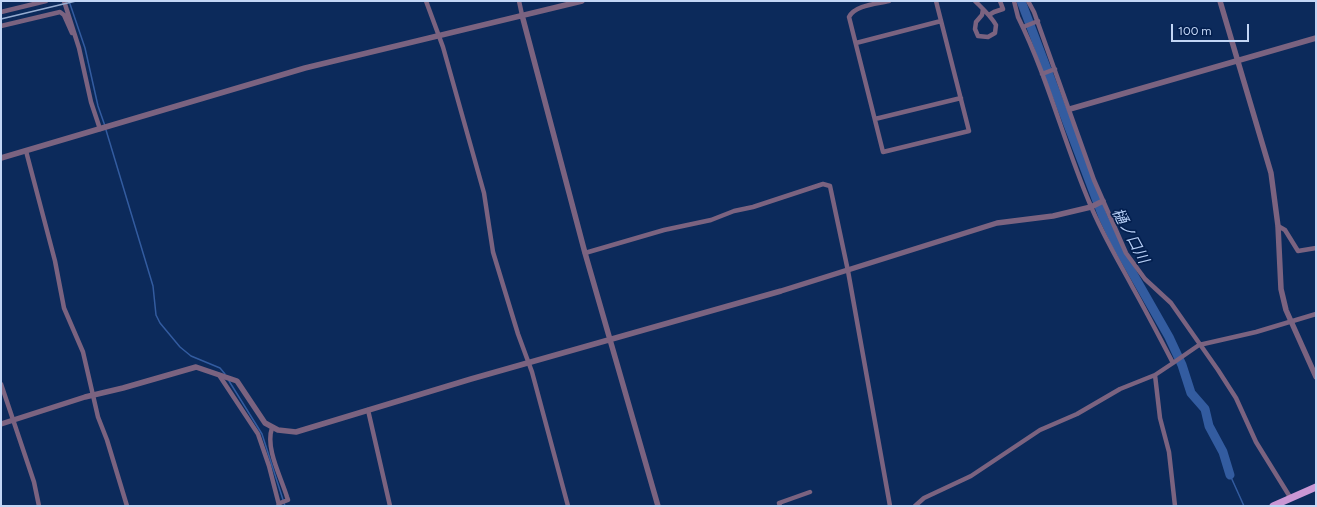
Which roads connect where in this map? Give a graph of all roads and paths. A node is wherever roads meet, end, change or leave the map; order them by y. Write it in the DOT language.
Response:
graph roads {
  1 [pos="46,1"];
  2 [pos="64,1"];
  3 [pos="426,1"];
  4 [pos="519,1"];
  5 [pos="582,1"];
  6 [pos="889,1"];
  7 [pos="936,1"];
  8 [pos="975,1"];
  9 [pos="1000,1"];
  10 [pos="1014,1"];
  11 [pos="1028,1"];
  12 [pos="1220,1"];
  13 [pos="982,8"];
  14 [pos="1,12"];
  15 [pos="522,15"];
  16 [pos="989,16"];
  17 [pos="941,21"];
  18 [pos="1036,22"];
  19 [pos="1,26"];
  20 [pos="1024,27"];
  21 [pos="439,35"];
  22 [pos="75,38"];
  23 [pos="1316,38"];
  24 [pos="856,43"];
  25 [pos="1238,61"];
  26 [pos="1054,70"];
  27 [pos="1043,74"];
  28 [pos="961,98"];
  29 [pos="1070,109"];
  30 [pos="874,119"];
  31 [pos="100,129"];
  32 [pos="26,151"];
  33 [pos="1,158"];
  34 [pos="1102,202"];
  35 [pos="1092,206"];
  36 [pos="1278,226"];
  37 [pos="1316,248"];
  38 [pos="585,253"];
  39 [pos="848,271"];
  40 [pos="1316,314"];
  41 [pos="1290,320"];
  42 [pos="611,339"];
  43 [pos="1199,344"];
  44 [pos="1174,362"];
  45 [pos="528,363"];
  46 [pos="1314,371"];
  47 [pos="220,374"];
  48 [pos="1155,375"];
  49 [pos="1316,377"];
  50 [pos="1,384"];
  51 [pos="93,395"];
  52 [pos="368,410"];
  53 [pos="13,421"];
  54 [pos="1,424"];
  55 [pos="272,428"];
  56 [pos="1316,487"];
  57 [pos="810,492"];
  58 [pos="1290,497"];
  59 [pos="287,500"];
  60 [pos="279,505"];
  61 [pos="39,506"];
  62 [pos="127,506"];
  63 [pos="290,506"];
  64 [pos="390,506"];
  65 [pos="568,506"];
  66 [pos="658,506"];
  67 [pos="780,506"];
  68 [pos="890,506"];
  69 [pos="915,506"];
  70 [pos="1174,506"];
  71 [pos="1273,506"];
  1 -- 14 [label="street"];
  2 -- 22 [label="street"];
  3 -- 21 [label="street"];
  4 -- 15 [label="street"];
  5 -- 15 [label="street"];
  6 -- 24 [label="street"];
  7 -- 17 [label="street"];
  8 -- 13 [label="street"];
  9 -- 16 [label="street"];
  10 -- 20 [label="street"];
  11 -- 18 [label="street"];
  12 -- 25 [label="street"];
  13 -- 16 [label="street"];
  13 -- 16 [label="street"];
  15 -- 21 [label="street"];
  15 -- 38 [label="street"];
  17 -- 24 [label="street"];
  17 -- 28 [label="street"];
  18 -- 20 [label="street"];
  18 -- 26 [label="street"];
  19 -- 22 [label="street"];
  20 -- 27 [label="street"];
  21 -- 31 [label="street"];
  21 -- 45 [label="street"];
  22 -- 31 [label="street"];
  23 -- 25 [label="street"];
  24 -- 30 [label="street"];
  25 -- 29 [label="street"];
  25 -- 36 [label="street"];
  26 -- 27 [label="street"];
  26 -- 29 [label="street"];
  27 -- 35 [label="street"];
  28 -- 30 [label="street"];
  28 -- 30 [label="street"];
  29 -- 34 [label="street"];
  31 -- 32 [label="street"];
  32 -- 33 [label="street"];
  32 -- 51 [label="street"];
  34 -- 35 [label="street"];
  34 -- 43 [label="street"];
  35 -- 39 [label="street"];
  35 -- 44 [label="street"];
  36 -- 37 [label="street"];
  36 -- 41 [label="street"];
  38 -- 39 [label="street"];
  38 -- 42 [label="street"];
  39 -- 42 [label="street"];
  39 -- 68 [label="street"];
  40 -- 41 [label="street"];
  41 -- 43 [label="street"];
  41 -- 46 [label="street"];
  42 -- 45 [label="street"];
  42 -- 66 [label="street"];
  43 -- 44 [label="street"];
  43 -- 58 [label="street"];
  44 -- 48 [label="street"];
  45 -- 52 [label="street"];
  45 -- 65 [label="street"];
  46 -- 49 [label="street"];
  47 -- 51 [label="street"];
  47 -- 55 [label="street"];
  47 -- 60 [label="street"];
  48 -- 69 [label="street"];
  48 -- 70 [label="street"];
  50 -- 53 [label="street"];
  51 -- 53 [label="street"];
  51 -- 62 [label="street"];
  52 -- 55 [label="street"];
  52 -- 64 [label="street"];
  53 -- 54 [label="street"];
  53 -- 61 [label="street"];
  55 -- 59 [label="street"];
  56 -- 58 [label="main road"];
  57 -- 67 [label="street"];
  58 -- 71 [label="main road"];
  59 -- 60 [label="street"];
  59 -- 63 [label="street"];
}
